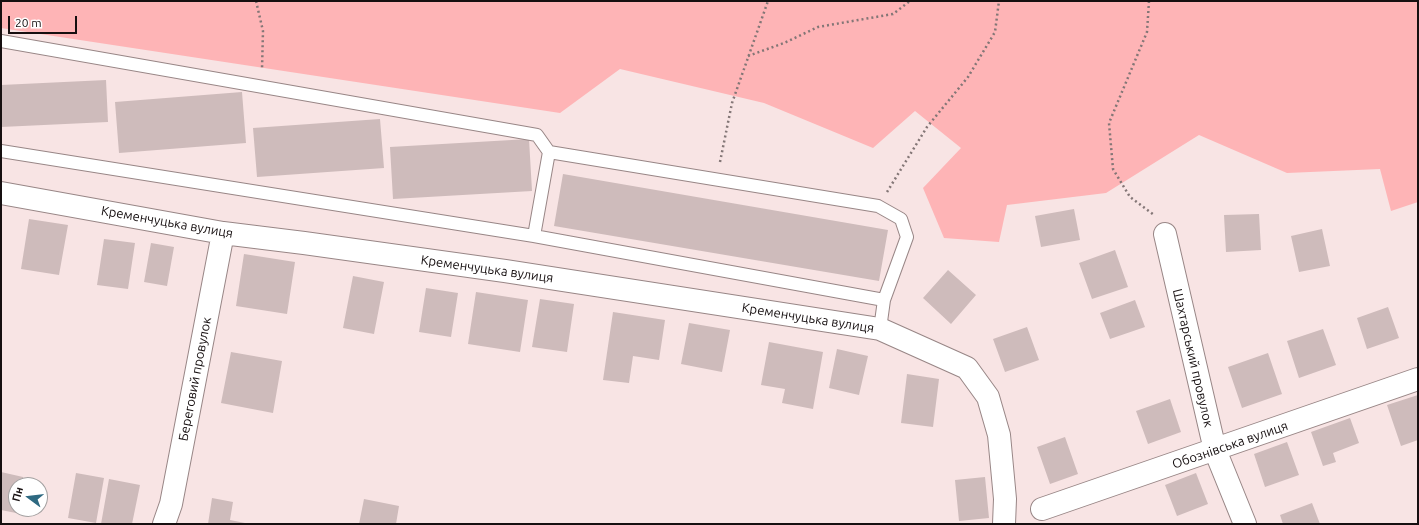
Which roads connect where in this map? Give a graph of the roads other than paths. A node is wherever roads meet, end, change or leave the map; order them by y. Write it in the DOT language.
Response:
graph roads {
  1 [pos="1,41"];
  2 [pos="1,151"];
  3 [pos="549,152"];
  4 [pos="1,193"];
  5 [pos="222,233"];
  6 [pos="1165,234"];
  7 [pos="534,236"];
  8 [pos="884,300"];
  9 [pos="880,329"];
  10 [pos="1418,379"];
  11 [pos="1215,450"];
  12 [pos="1042,509"];
  13 [pos="164,524"];
  14 [pos="1004,524"];
  15 [pos="1245,524"];
  1 -- 3 [label="lane"];
  2 -- 7 [label="lane"];
  3 -- 7 [label="lane"];
  3 -- 8 [label="lane"];
  4 -- 5 [label="street, Кременчуцька вулиця"];
  5 -- 9 [label="street, Кременчуцька вулиця"];
  5 -- 13 [label="street, Береговий провулок"];
  6 -- 11 [label="street, Шахтарський провулок"];
  7 -- 8 [label="lane"];
  8 -- 9 [label="lane"];
  9 -- 14 [label="street, Кременчуцька вулиця"];
  10 -- 11 [label="street, Обознівська вулиця"];
  11 -- 12 [label="street, Обознівська вулиця"];
  11 -- 15 [label="street, Шахтарський провулок"];
}
